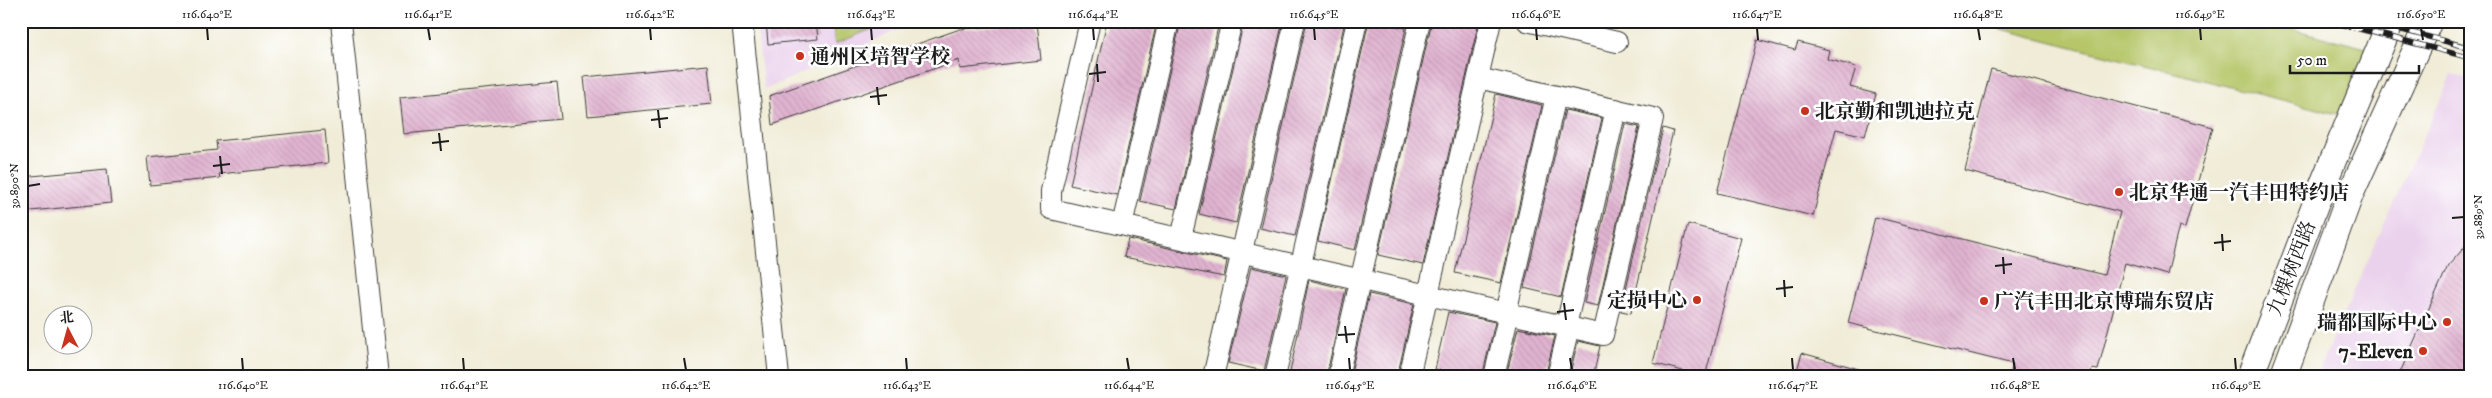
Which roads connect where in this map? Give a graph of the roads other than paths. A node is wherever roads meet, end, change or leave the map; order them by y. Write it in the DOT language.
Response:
graph roads {
  1 [pos="342,21"];
  2 [pos="742,21"];
  3 [pos="1090,21"];
  4 [pos="1169,21"];
  5 [pos="1232,21"];
  6 [pos="1295,21"];
  7 [pos="1357,21"];
  8 [pos="1420,21"];
  9 [pos="1491,21"];
  10 [pos="1527,21"];
  11 [pos="2391,21"];
  12 [pos="2429,21"];
  13 [pos="1617,42"];
  14 [pos="1478,78"];
  15 [pos="1556,96"];
  16 [pos="1616,109"];
  17 [pos="1122,225"];
  18 [pos="1182,238"];
  19 [pos="1241,252"];
  20 [pos="1301,266"];
  21 [pos="1361,279"];
  22 [pos="1428,295"];
  23 [pos="1508,313"];
  24 [pos="1567,327"];
  25 [pos="378,377"];
  26 [pos="779,377"];
  27 [pos="1212,377"];
  28 [pos="1275,377"];
  29 [pos="1338,377"];
  30 [pos="1409,377"];
  31 [pos="1494,377"];
  32 [pos="1557,377"];
  33 [pos="2250,377"];
  34 [pos="2283,377"];
  1 -- 25 [label="street"];
  2 -- 26 [label="street"];
  3 -- 17 [label="street"];
  4 -- 17 [label="street"];
  5 -- 18 [label="street"];
  6 -- 19 [label="street"];
  7 -- 20 [label="street"];
  8 -- 21 [label="street"];
  9 -- 14 [label="street"];
  10 -- 13 [label="street"];
  11 -- 33 [label="main road, 九棵树西路"];
  12 -- 34 [label="main road, 九棵树西路"];
  14 -- 15 [label="street"];
  14 -- 22 [label="street"];
  15 -- 16 [label="street"];
  15 -- 23 [label="street"];
  16 -- 24 [label="street"];
  16 -- 24 [label="street"];
  17 -- 18 [label="street"];
  18 -- 19 [label="street"];
  19 -- 20 [label="street"];
  19 -- 27 [label="street"];
  20 -- 21 [label="street"];
  20 -- 28 [label="street"];
  21 -- 22 [label="street"];
  21 -- 29 [label="street"];
  22 -- 23 [label="street"];
  22 -- 30 [label="street"];
  23 -- 24 [label="street"];
  23 -- 31 [label="street"];
  24 -- 32 [label="street"];
}
